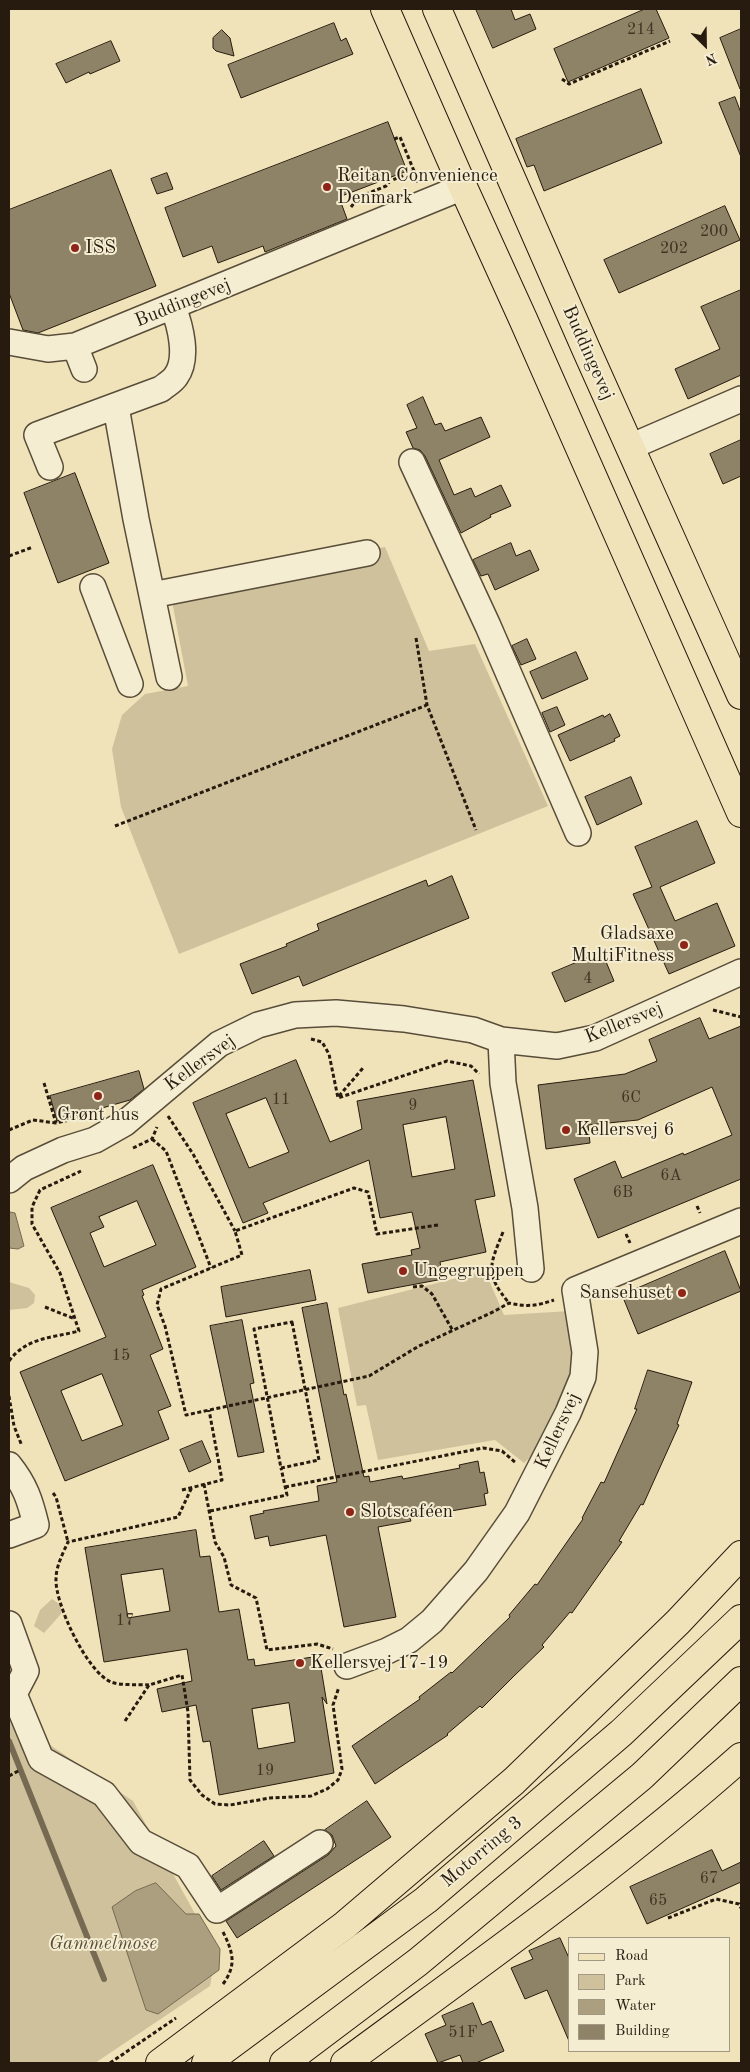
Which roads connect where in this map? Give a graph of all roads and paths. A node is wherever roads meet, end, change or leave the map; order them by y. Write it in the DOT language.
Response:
graph roads {
  1 [pos="385,9"];
  2 [pos="437,9"];
  3 [pos="670,41"];
  4 [pos="562,79"];
  5 [pos="394,139"];
  6 [pos="414,172"];
  7 [pos="409,184"];
  8 [pos="462,187"];
  9 [pos="344,211"];
  10 [pos="173,307"];
  11 [pos="9,342"];
  12 [pos="75,346"];
  13 [pos="84,369"];
  14 [pos="741,399"];
  15 [pos="116,407"];
  16 [pos="630,448"];
  17 [pos="412,462"];
  18 [pos="50,467"];
  19 [pos="33,547"];
  20 [pos="367,554"];
  21 [pos="9,556"];
  22 [pos="93,587"];
  23 [pos="152,594"];
  24 [pos="416,638"];
  25 [pos="169,677"];
  26 [pos="130,684"];
  27 [pos="741,695"];
  28 [pos="427,705"];
  29 [pos="741,813"];
  30 [pos="115,826"];
  31 [pos="476,830"];
  32 [pos="578,833"];
  33 [pos="741,972"];
  34 [pos="307,1038"];
  35 [pos="501,1040"];
  36 [pos="363,1068"];
  37 [pos="484,1080"];
  38 [pos="44,1083"];
  39 [pos="338,1098"];
  40 [pos="161,1118"];
  41 [pos="56,1123"];
  42 [pos="158,1125"];
  43 [pos="152,1139"];
  44 [pos="128,1150"];
  45 [pos="89,1167"];
  46 [pos="9,1180"];
  47 [pos="525,1208"];
  48 [pos="741,1221"];
  49 [pos="438,1225"];
  50 [pos="235,1232"];
  51 [pos="210,1268"];
  52 [pos="531,1269"];
  53 [pos="413,1287"];
  54 [pos="575,1290"];
  55 [pos="509,1303"];
  56 [pos="45,1307"];
  57 [pos="75,1319"];
  58 [pos="453,1331"];
  59 [pos="9,1361"];
  60 [pos="306,1390"];
  61 [pos="267,1397"];
  62 [pos="209,1410"];
  63 [pos="9,1465"];
  64 [pos="281,1468"];
  65 [pos="536,1480"];
  66 [pos="204,1484"];
  67 [pos="285,1487"];
  68 [pos="192,1488"];
  69 [pos="182,1490"];
  70 [pos="210,1511"];
  71 [pos="62,1519"];
  72 [pos="9,1535"];
  73 [pos="68,1542"];
  74 [pos="741,1555"];
  75 [pos="741,1619"];
  76 [pos="9,1624"];
  77 [pos="347,1666"];
  78 [pos="741,1681"];
  79 [pos="149,1685"];
  80 [pos="125,1721"];
  81 [pos="741,1758"];
  82 [pos="13,1774"];
  83 [pos="9,1776"];
  84 [pos="320,1843"];
  85 [pos="741,1908"];
  86 [pos="217,1910"];
  87 [pos="668,1918"];
  88 [pos="219,1988"];
  89 [pos="180,2015"];
  90 [pos="110,2063"];
  91 [pos="160,2063"];
  92 [pos="206,2063"];
  93 [pos="284,2063"];
  94 [pos="345,2063"];
  1 -- 8 [label="main road"];
  2 -- 16 [label="main road, Buddingevej"];
  3 -- 4 [label="path"];
  5 -- 6 [label="path"];
  6 -- 7 [label="path"];
  6 -- 9 [label="path"];
  8 -- 10 [label="street, Buddingevej"];
  8 -- 29 [label="main road"];
  10 -- 12 [label="street, Buddingevej"];
  10 -- 15 [label="street"];
  11 -- 12 [label="street, Buddingevej"];
  12 -- 13 [label="street"];
  14 -- 16 [label="street"];
  15 -- 18 [label="street"];
  15 -- 23 [label="street"];
  16 -- 27 [label="main road, Buddingevej"];
  17 -- 32 [label="street"];
  19 -- 21 [label="path"];
  20 -- 23 [label="street"];
  22 -- 26 [label="street"];
  23 -- 25 [label="street"];
  24 -- 28 [label="path"];
  28 -- 30 [label="path"];
  28 -- 31 [label="path"];
  33 -- 35 [label="street, Kellersvej"];
  34 -- 39 [label="path"];
  35 -- 46 [label="street, Kellersvej"];
  35 -- 47 [label="street"];
  36 -- 39 [label="path"];
  37 -- 39 [label="path"];
  38 -- 41 [label="path"];
  40 -- 50 [label="path"];
  42 -- 43 [label="path"];
  43 -- 44 [label="path"];
  43 -- 51 [label="path"];
  45 -- 57 [label="path"];
  47 -- 52 [label="street"];
  47 -- 55 [label="path"];
  48 -- 54 [label="street"];
  49 -- 50 [label="path"];
  50 -- 51 [label="path"];
  51 -- 62 [label="path"];
  53 -- 58 [label="path"];
  54 -- 55 [label="path"];
  54 -- 65 [label="street, Kellersvej"];
  55 -- 58 [label="path"];
  56 -- 57 [label="path"];
  57 -- 59 [label="path"];
  58 -- 60 [label="path"];
  60 -- 61 [label="path"];
  60 -- 61 [label="path"];
  60 -- 64 [label="path"];
  61 -- 62 [label="path"];
  61 -- 64 [label="path"];
  62 -- 66 [label="path"];
  63 -- 72 [label="street"];
  64 -- 67 [label="path"];
  65 -- 67 [label="path"];
  65 -- 77 [label="street, Kellersvej"];
  66 -- 68 [label="path"];
  66 -- 70 [label="path"];
  67 -- 70 [label="path"];
  68 -- 69 [label="path"];
  68 -- 73 [label="path"];
  70 -- 77 [label="path"];
  71 -- 73 [label="path"];
  73 -- 79 [label="path"];
  74 -- 91 [label="main road"];
  75 -- 92 [label="main road, Motorring 3"];
  76 -- 86 [label="street"];
  77 -- 79 [label="path"];
  78 -- 93 [label="main road"];
  79 -- 80 [label="path"];
  81 -- 94 [label="main road"];
  82 -- 83 [label="path"];
  84 -- 86 [label="street"];
  85 -- 87 [label="path"];
  86 -- 88 [label="path"];
  89 -- 90 [label="path"];
}
